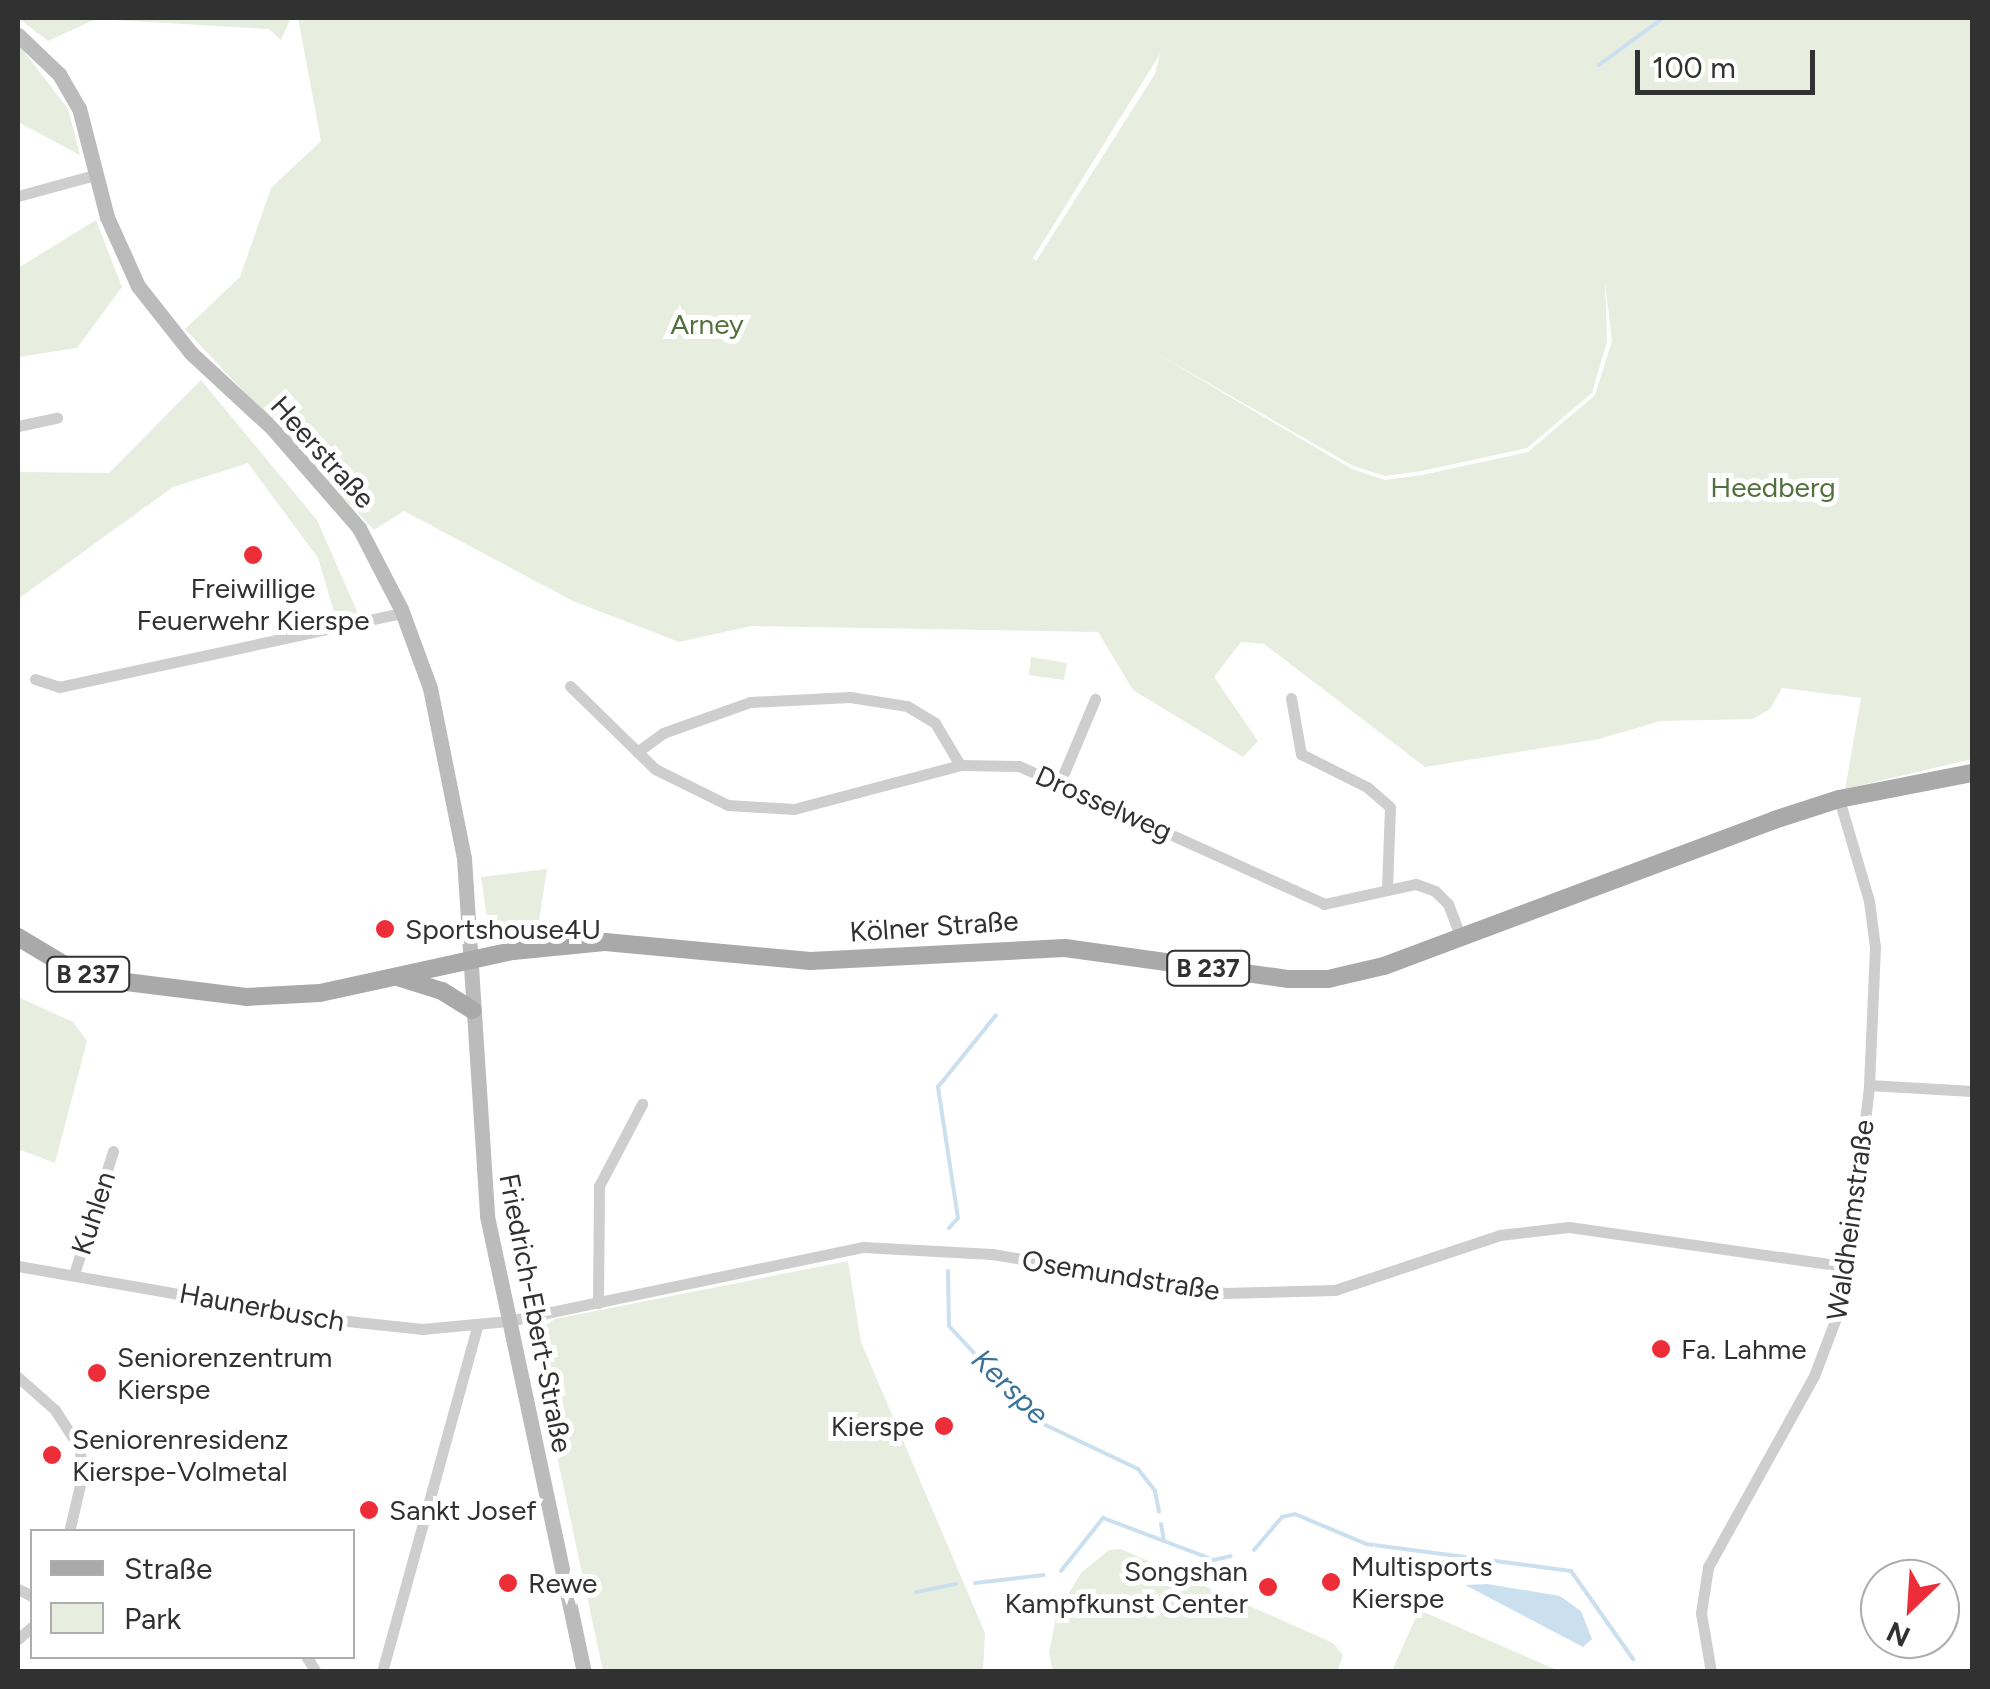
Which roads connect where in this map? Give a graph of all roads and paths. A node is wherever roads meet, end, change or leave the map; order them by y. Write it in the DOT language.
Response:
graph roads {
  1 [pos="18,35"];
  2 [pos="95,175"];
  3 [pos="18,196"];
  4 [pos="56,418"];
  5 [pos="18,426"];
  6 [pos="402,613"];
  7 [pos="35,679"];
  8 [pos="570,686"];
  9 [pos="1291,698"];
  10 [pos="1095,700"];
  11 [pos="637,752"];
  12 [pos="960,765"];
  13 [pos="1972,773"];
  14 [pos="1061,780"];
  15 [pos="1840,799"];
  16 [pos="1388,890"];
  17 [pos="1460,936"];
  18 [pos="18,937"];
  19 [pos="470,960"];
  20 [pos="396,977"];
  21 [pos="472,1010"];
  22 [pos="1869,1085"];
  23 [pos="1972,1092"];
  24 [pos="642,1104"];
  25 [pos="113,1151"];
  26 [pos="18,1266"];
  27 [pos="1849,1267"];
  28 [pos="74,1274"];
  29 [pos="598,1303"];
  30 [pos="508,1321"];
  31 [pos="477,1326"];
  32 [pos="18,1377"];
  33 [pos="70,1529"];
  34 [pos="382,1672"];
  35 [pos="584,1672"];
  36 [pos="1711,1672"];
  1 -- 2 [label="main road, Heerstraße"];
  2 -- 3 [label="street"];
  2 -- 6 [label="main road, Heerstraße"];
  4 -- 5 [label="street"];
  6 -- 7 [label="street"];
  6 -- 19 [label="main road, Heerstraße"];
  8 -- 11 [label="street, Drosselweg"];
  9 -- 16 [label="street"];
  10 -- 14 [label="street"];
  11 -- 12 [label="street, Drosselweg"];
  11 -- 12 [label="street"];
  12 -- 14 [label="street, Drosselweg"];
  13 -- 15 [label="main road, B 237"];
  14 -- 16 [label="street, Drosselweg"];
  15 -- 17 [label="main road, Kölner Straße / B 237"];
  15 -- 22 [label="street, Waldheimstraße"];
  16 -- 17 [label="street, Drosselweg"];
  17 -- 19 [label="main road, Kölner Straße / B 237"];
  18 -- 20 [label="main road, Kölner Straße / B 237"];
  19 -- 20 [label="main road, Kölner Straße / B 237"];
  19 -- 21 [label="main road, Friedrich-Ebert-Straße"];
  20 -- 21 [label="main road"];
  21 -- 30 [label="main road, Friedrich-Ebert-Straße"];
  22 -- 23 [label="street"];
  22 -- 27 [label="street, Waldheimstraße"];
  24 -- 29 [label="street"];
  25 -- 28 [label="street, Kuhlen"];
  26 -- 28 [label="street, Haunerbusch"];
  27 -- 29 [label="street, Osemundstraße"];
  27 -- 36 [label="street, Waldheimstraße"];
  28 -- 31 [label="street, Haunerbusch"];
  29 -- 30 [label="street, Osemundstraße"];
  30 -- 31 [label="street, Haunerbusch"];
  30 -- 35 [label="main road, Friedrich-Ebert-Straße"];
  31 -- 34 [label="street"];
  32 -- 33 [label="street"];
}
